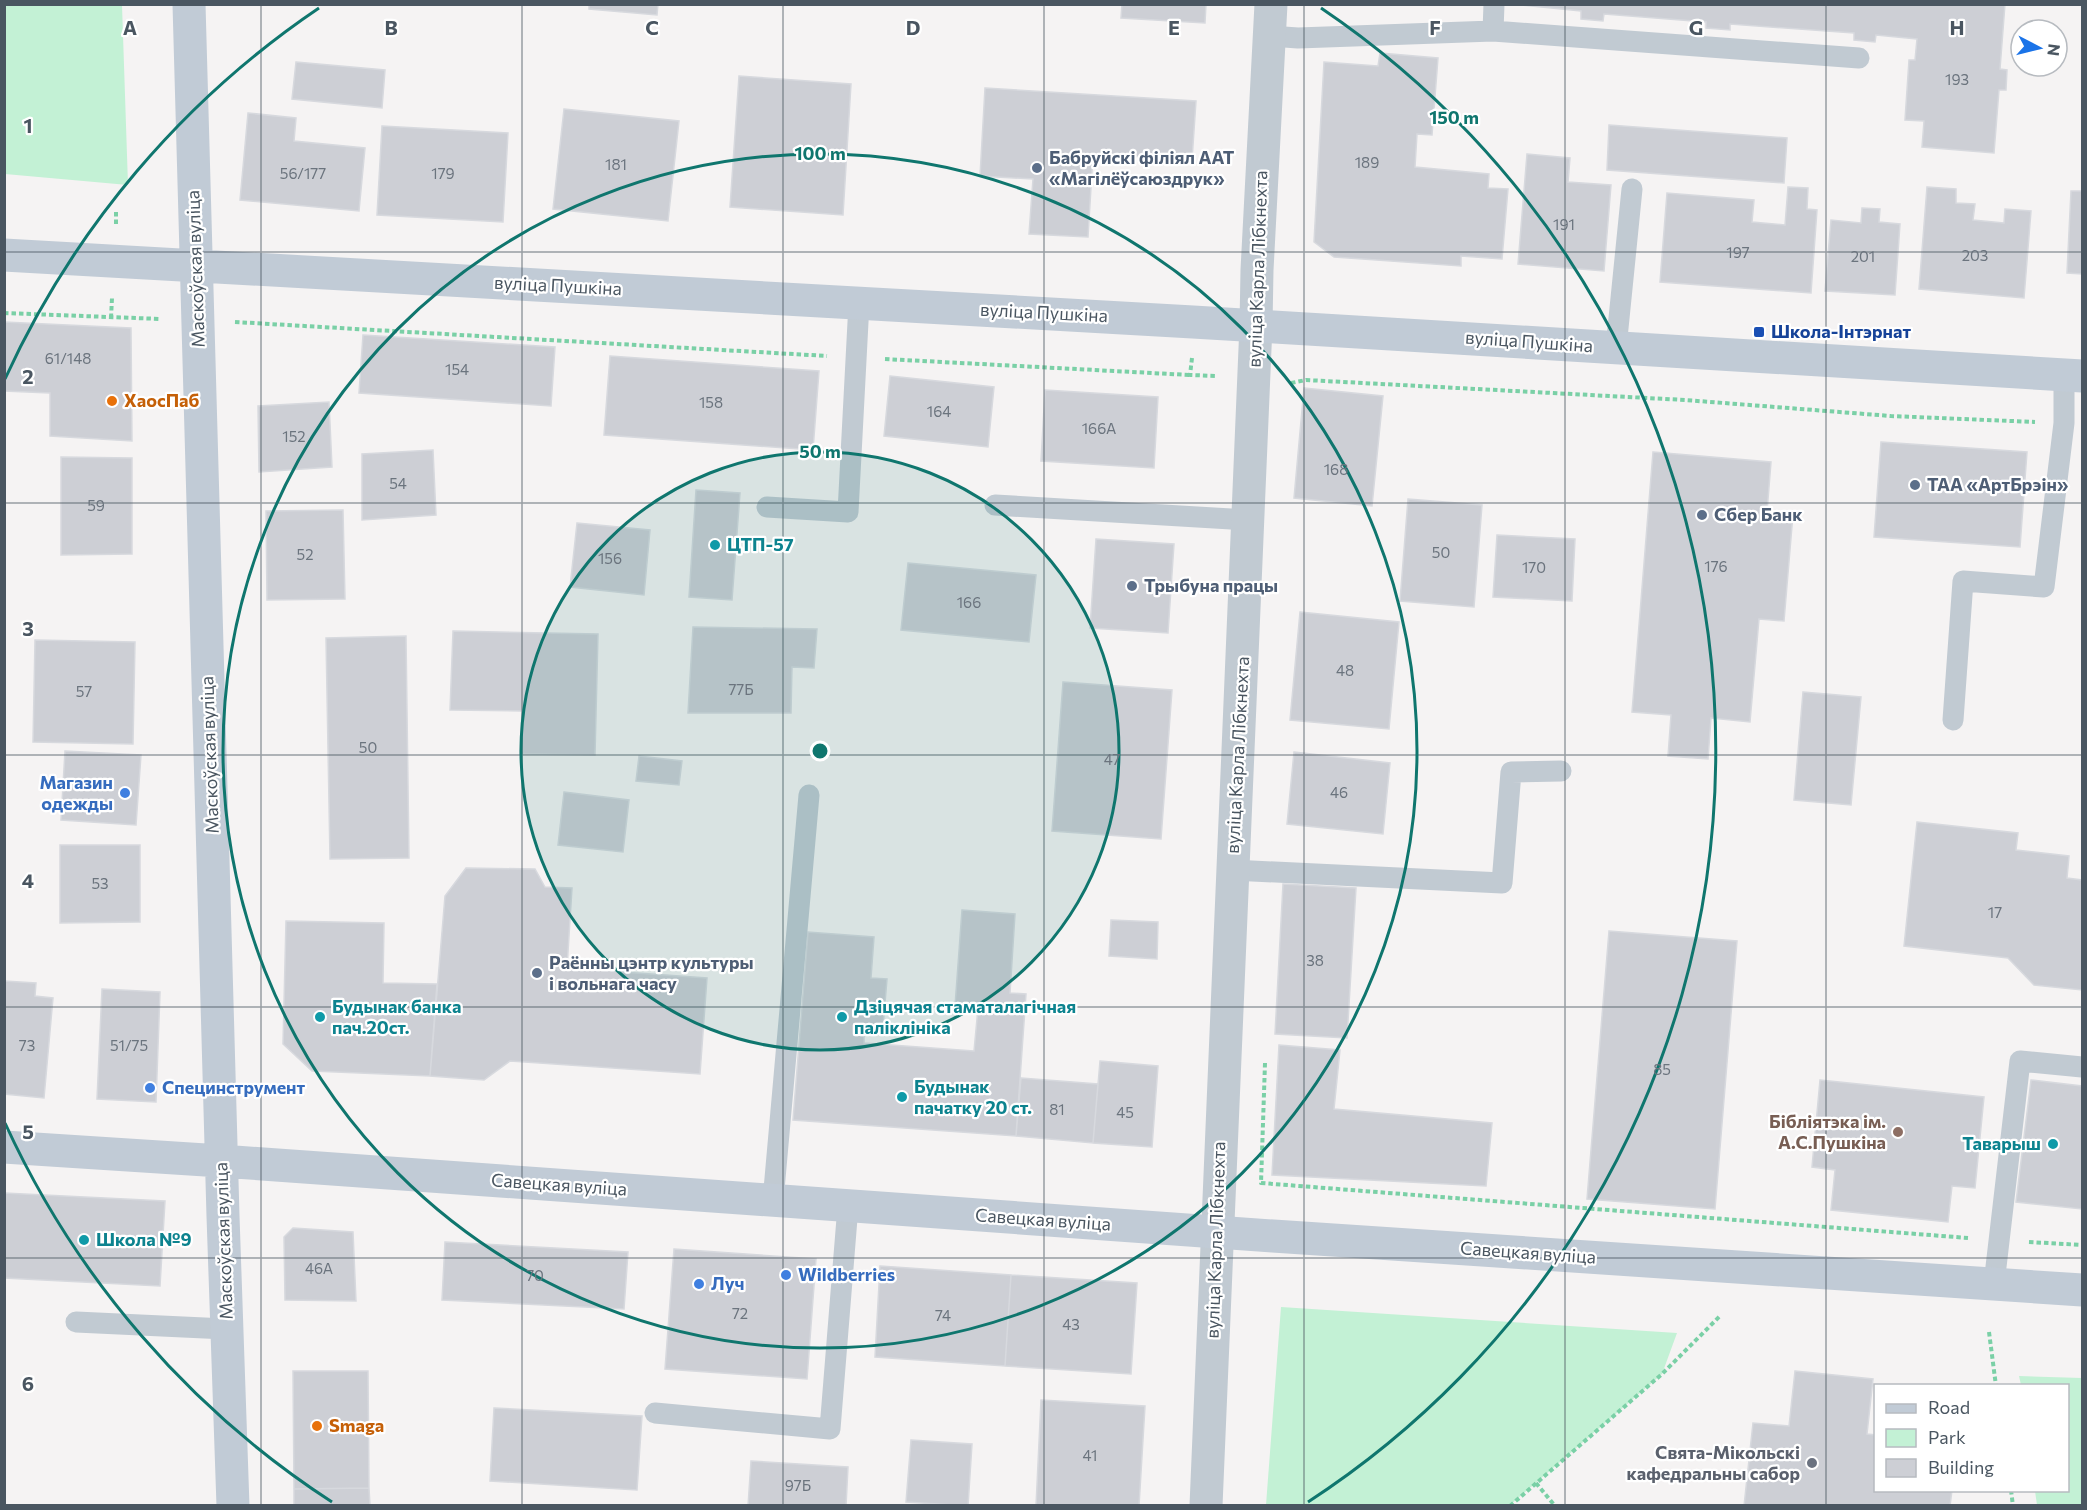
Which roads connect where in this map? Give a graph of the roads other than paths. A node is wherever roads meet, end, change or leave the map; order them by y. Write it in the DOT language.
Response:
graph roads {
  1 [pos="189,4"];
  2 [pos="1494,4"];
  3 [pos="1270,20"];
  4 [pos="1493,31"];
  5 [pos="1859,58"];
  6 [pos="1632,189"];
  7 [pos="4,255"];
  8 [pos="197,266"];
  9 [pos="859,303"];
  10 [pos="1256,326"];
  11 [pos="1616,348"];
  12 [pos="2073,376"];
  13 [pos="995,505"];
  14 [pos="767,507"];
  15 [pos="1248,520"];
  16 [pos="1953,720"];
  17 [pos="1561,771"];
  18 [pos="809,795"];
  19 [pos="1232,870"];
  20 [pos="2082,1067"];
  21 [pos="4,1147"];
  22 [pos="221,1161"];
  23 [pos="772,1201"];
  24 [pos="848,1206"];
  25 [pos="1216,1232"];
  26 [pos="1994,1284"];
  27 [pos="2082,1290"];
  28 [pos="76,1322"];
  29 [pos="226,1329"];
  30 [pos="655,1413"];
  31 [pos="233,1506"];
  32 [pos="1206,1506"];
  1 -- 8 [label="street, Маскоўская вуліца"];
  2 -- 4 [label="lane"];
  3 -- 4 [label="lane"];
  3 -- 10 [label="street, вуліца Карла Лібкнехта"];
  4 -- 5 [label="lane"];
  6 -- 11 [label="lane"];
  7 -- 8 [label="street, вуліца Пушкіна"];
  8 -- 9 [label="street, вуліца Пушкіна"];
  8 -- 22 [label="street, Маскоўская вуліца"];
  9 -- 10 [label="street, вуліца Пушкіна"];
  9 -- 14 [label="lane"];
  10 -- 11 [label="street, вуліца Пушкіна"];
  10 -- 15 [label="street, вуліца Карла Лібкнехта"];
  11 -- 12 [label="street, вуліца Пушкіна"];
  12 -- 16 [label="lane"];
  13 -- 15 [label="lane"];
  15 -- 19 [label="street, вуліца Карла Лібкнехта"];
  17 -- 19 [label="lane"];
  18 -- 23 [label="lane"];
  19 -- 25 [label="street, вуліца Карла Лібкнехта"];
  20 -- 26 [label="lane"];
  21 -- 22 [label="street, Савецкая вуліца"];
  22 -- 23 [label="street, Савецкая вуліца"];
  22 -- 29 [label="street, Маскоўская вуліца"];
  23 -- 24 [label="street, Савецкая вуліца"];
  24 -- 25 [label="street, Савецкая вуліца"];
  24 -- 30 [label="lane"];
  25 -- 26 [label="street, Савецкая вуліца"];
  25 -- 32 [label="street, вуліца Карла Лібкнехта"];
  26 -- 27 [label="street, Савецкая вуліца"];
  28 -- 29 [label="lane"];
  29 -- 31 [label="street, Маскоўская вуліца"];
}
